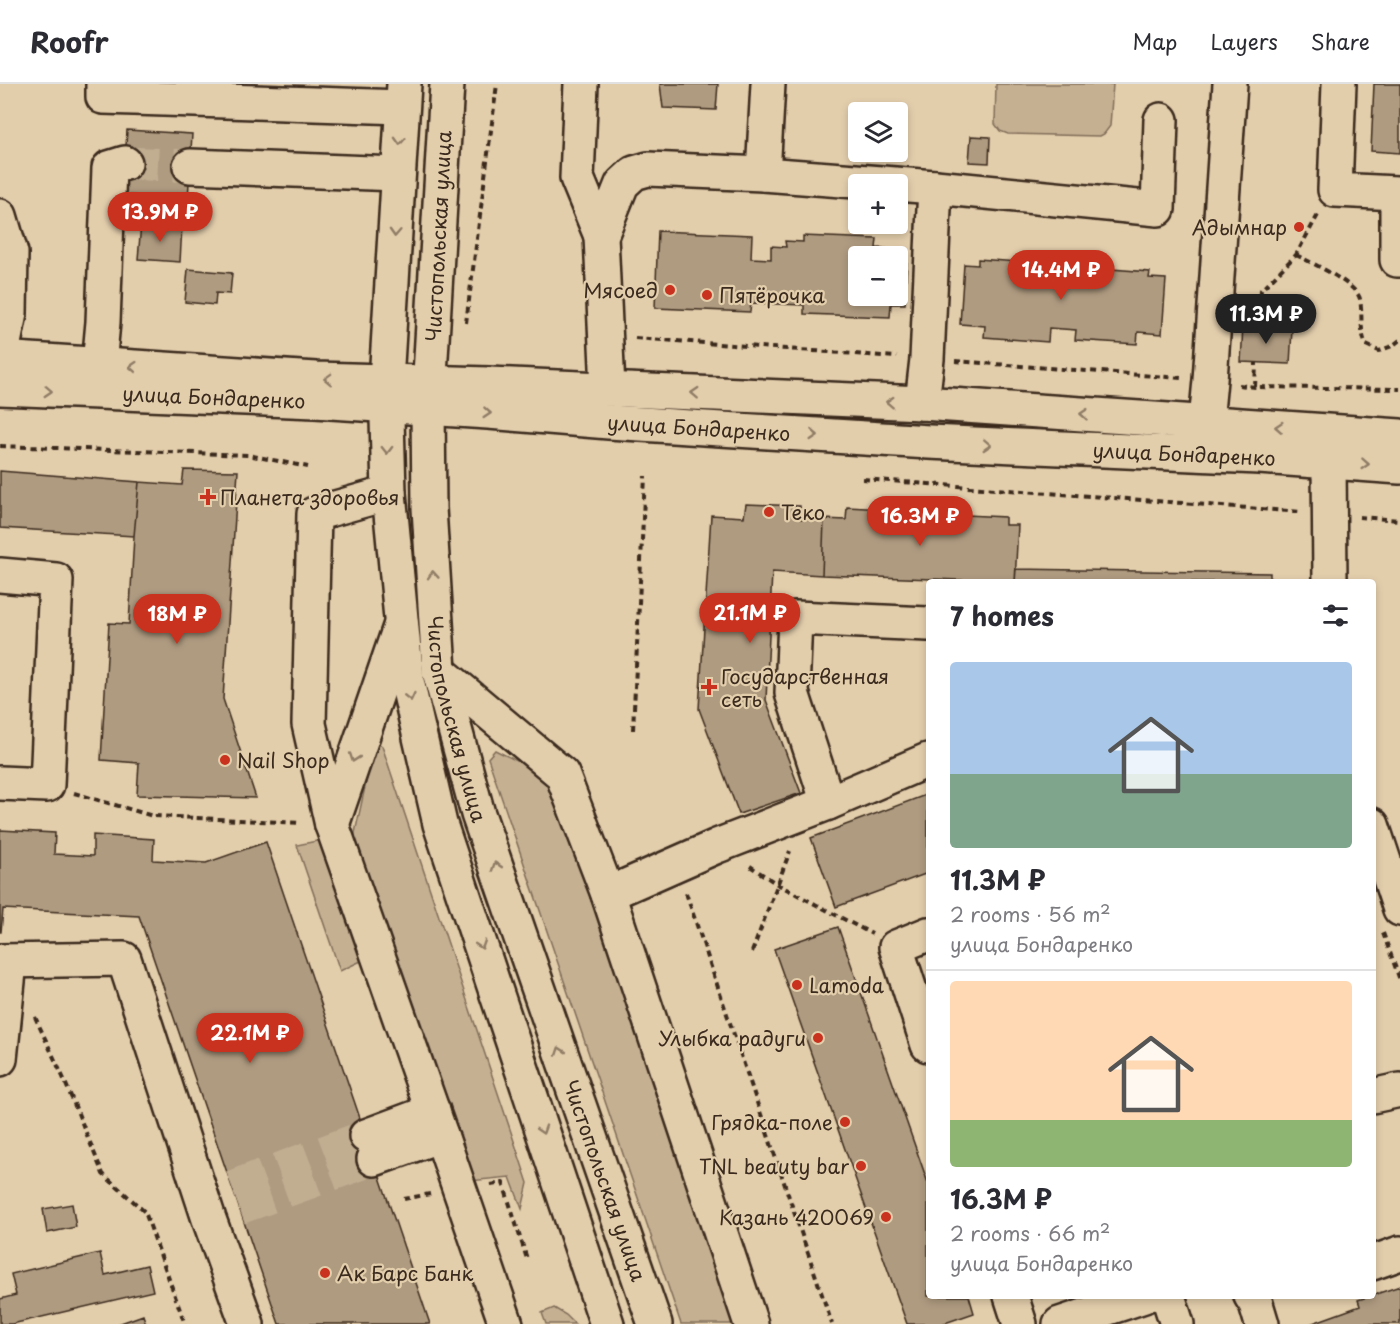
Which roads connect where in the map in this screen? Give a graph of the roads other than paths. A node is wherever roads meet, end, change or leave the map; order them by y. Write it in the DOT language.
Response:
graph roads {
  1 [pos="103,84"];
  2 [pos="447,84"];
  3 [pos="581,84"];
  4 [pos="768,84"];
  5 [pos="1230,84"];
  6 [pos="1339,84"];
  7 [pos="403,96"];
  8 [pos="1161,120"];
  9 [pos="125,163"];
  10 [pos="190,166"];
  11 [pos="398,174"];
  12 [pos="763,174"];
  13 [pos="934,187"];
  14 [pos="0,216"];
  15 [pos="601,236"];
  16 [pos="1400,260"];
  17 [pos="99,365"];
  18 [pos="0,368"];
  19 [pos="608,389"];
  20 [pos="386,394"];
  21 [pos="429,396"];
  22 [pos="922,403"];
  23 [pos="1206,422"];
  24 [pos="1400,436"];
  25 [pos="1328,446"];
  26 [pos="1174,453"];
  27 [pos="1400,466"];
  28 [pos="388,493"];
  29 [pos="0,575"];
  30 [pos="1330,579"];
  31 [pos="401,624"];
  32 [pos="926,624"];
  33 [pos="439,671"];
  34 [pos="926,761"];
  35 [pos="0,783"];
  36 [pos="816,807"];
  37 [pos="332,825"];
  38 [pos="1381,842"];
  39 [pos="608,894"];
  40 [pos="1390,917"];
  41 [pos="926,935"];
  42 [pos="5,962"];
  43 [pos="926,1039"];
  44 [pos="0,1059"];
  45 [pos="1400,1089"];
  46 [pos="1376,1095"];
  47 [pos="437,1123"];
  48 [pos="370,1148"];
  49 [pos="1400,1253"];
  50 [pos="1376,1262"];
  51 [pos="1012,1299"];
  52 [pos="1135,1299"];
  53 [pos="1169,1299"];
  54 [pos="247,1324"];
  55 [pos="506,1324"];
  56 [pos="607,1324"];
  57 [pos="655,1324"];
  58 [pos="751,1324"];
  59 [pos="1020,1324"];
  60 [pos="1060,1324"];
  61 [pos="1177,1324"];
  1 -- 7 [label="street"];
  2 -- 21 [label="street, Чистопольская улица"];
  3 -- 15 [label="street"];
  4 -- 12 [label="street"];
  5 -- 23 [label="street"];
  6 -- 16 [label="street"];
  7 -- 11 [label="street, Чистопольская улица, one-way"];
  8 -- 13 [label="street"];
  9 -- 17 [label="street"];
  10 -- 11 [label="street"];
  11 -- 20 [label="street, Чистопольская улица, one-way"];
  12 -- 13 [label="street"];
  12 -- 15 [label="street"];
  13 -- 22 [label="street"];
  14 -- 18 [label="street"];
  15 -- 19 [label="street"];
  17 -- 18 [label="street, улица Бондаренко"];
  20 -- 17 [label="street, улица Бондаренко, one-way"];
  18 -- 20 [label="street, улица Бондаренко, one-way"];
  19 -- 21 [label="street, улица Бондаренко"];
  22 -- 19 [label="street, улица Бондаренко, one-way"];
  20 -- 21 [label="street, улица Бондаренко"];
  20 -- 28 [label="street, Чистопольская улица, one-way"];
  21 -- 26 [label="street, улица Бондаренко, one-way"];
  33 -- 21 [label="street, Чистопольская улица, one-way"];
  23 -- 22 [label="street, улица Бондаренко, one-way"];
  25 -- 23 [label="street, улица Бондаренко, one-way"];
  23 -- 26 [label="street"];
  24 -- 25 [label="street, улица Бондаренко"];
  25 -- 26 [label="street, улица Бондаренко"];
  25 -- 27 [label="street, улица Бондаренко, one-way"];
  25 -- 30 [label="street"];
  28 -- 31 [label="street, Чистопольская улица"];
  28 -- 37 [label="street"];
  29 -- 35 [label="street"];
  31 -- 37 [label="street, one-way"];
  31 -- 56 [label="street, Чистопольская улица, one-way"];
  32 -- 36 [label="street"];
  33 -- 39 [label="street"];
  57 -- 33 [label="street, Чистопольская улица, one-way"];
  34 -- 36 [label="street"];
  36 -- 39 [label="street"];
  37 -- 47 [label="street"];
  38 -- 40 [label="street"];
  39 -- 58 [label="street"];
  41 -- 43 [label="street"];
  42 -- 44 [label="street"];
  42 -- 54 [label="street"];
  45 -- 46 [label="street"];
  47 -- 48 [label="street"];
  47 -- 55 [label="street"];
  49 -- 50 [label="street"];
  51 -- 59 [label="street"];
  52 -- 60 [label="street"];
  53 -- 61 [label="street"];
}
